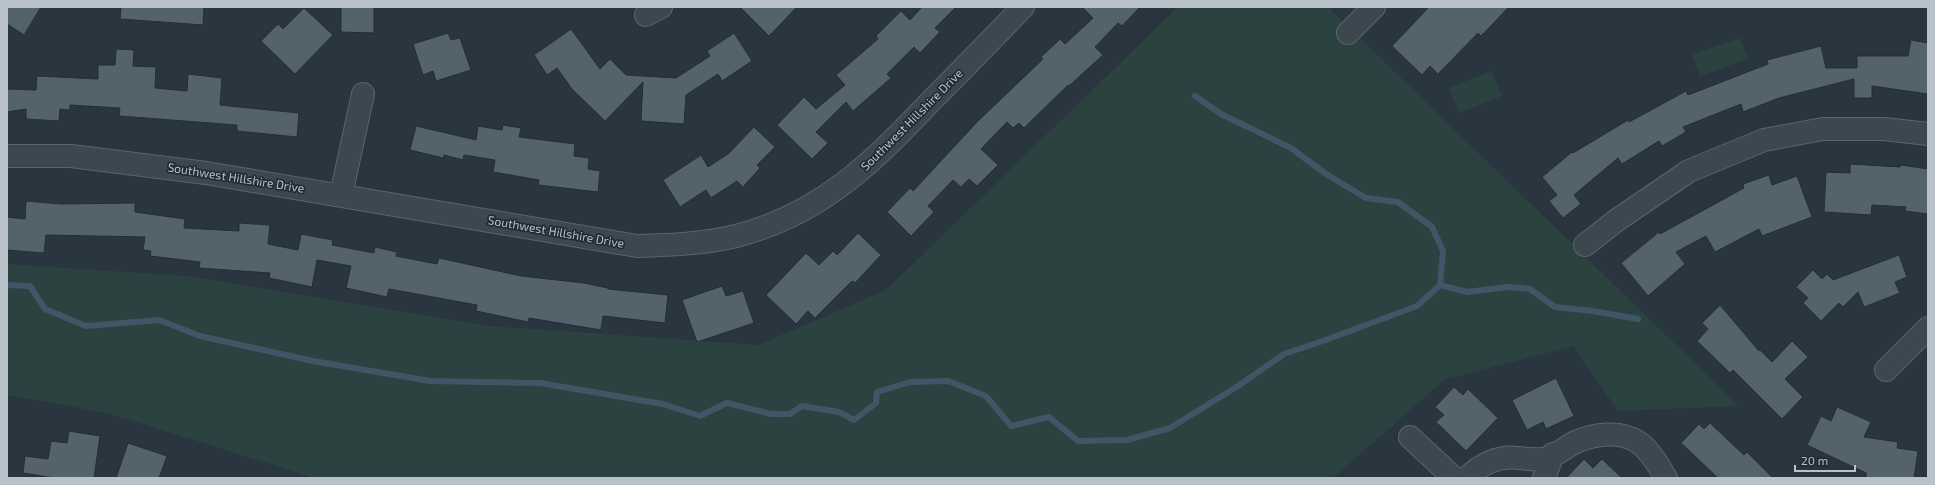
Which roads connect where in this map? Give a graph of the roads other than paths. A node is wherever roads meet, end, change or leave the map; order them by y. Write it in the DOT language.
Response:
graph roads {
  1 [pos="1023,7"];
  2 [pos="1374,7"];
  3 [pos="1348,33"];
  4 [pos="363,94"];
  5 [pos="1928,134"];
  6 [pos="7,156"];
  7 [pos="341,195"];
  8 [pos="1585,245"];
  9 [pos="1928,328"];
  10 [pos="1886,370"];
  11 [pos="1410,437"];
  12 [pos="1548,464"];
  13 [pos="1454,478"];
  14 [pos="1467,478"];
  15 [pos="1666,478"];
  1 -- 7 [label="street, Southwest Hillshire Drive"];
  2 -- 3 [label="street"];
  4 -- 7 [label="street"];
  5 -- 8 [label="street"];
  6 -- 7 [label="street, Southwest Hillshire Drive"];
  9 -- 10 [label="street"];
  11 -- 13 [label="street"];
  12 -- 14 [label="street"];
  12 -- 15 [label="street"];
}
